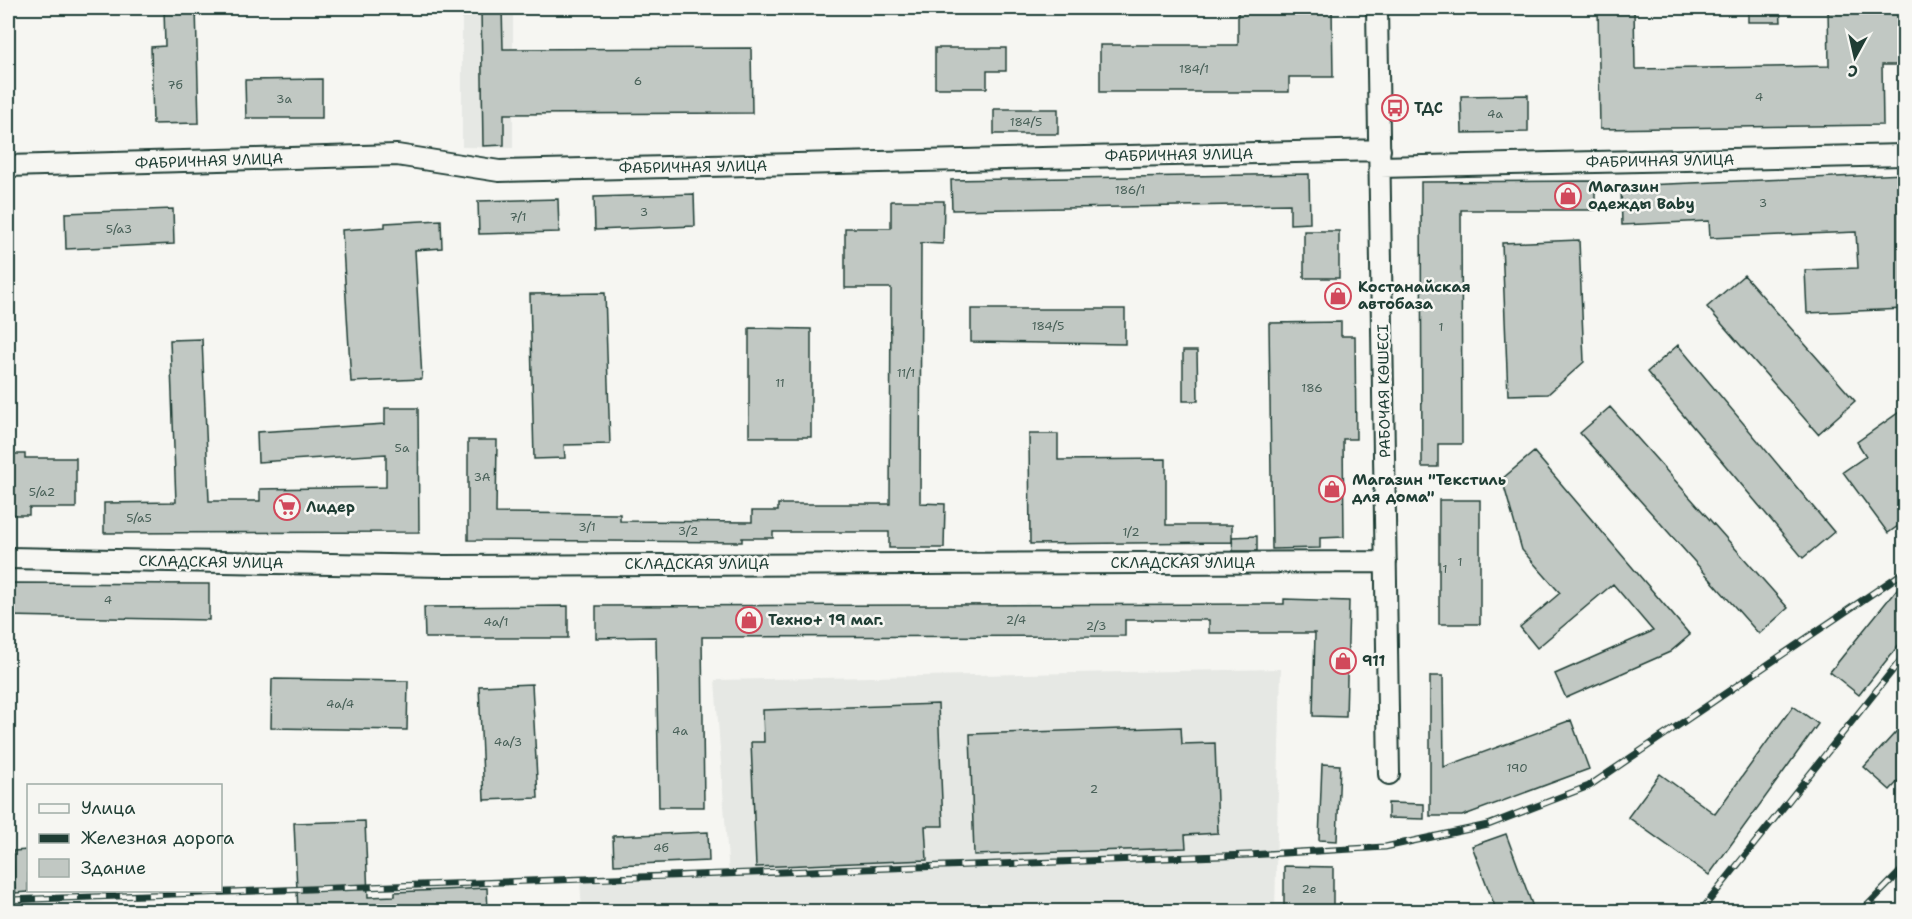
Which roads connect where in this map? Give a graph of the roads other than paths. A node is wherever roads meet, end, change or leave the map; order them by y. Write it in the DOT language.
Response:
graph roads {
  1 [pos="1377,8"];
  2 [pos="1905,155"];
  3 [pos="1380,159"];
  4 [pos="8,166"];
  5 [pos="8,558"];
  6 [pos="1386,562"];
  7 [pos="1389,774"];
  1 -- 3 [label="street, РАБОЧАЯ КӨШЕСІ"];
  2 -- 3 [label="street, ФАБРИЧНАЯ УЛИЦА"];
  3 -- 4 [label="street, ФАБРИЧНАЯ УЛИЦА"];
  3 -- 6 [label="street, РАБОЧАЯ КӨШЕСІ"];
  5 -- 6 [label="street, СКЛАДСКАЯ УЛИЦА"];
  6 -- 7 [label="street, РАБОЧАЯ КӨШЕСІ"];
}
